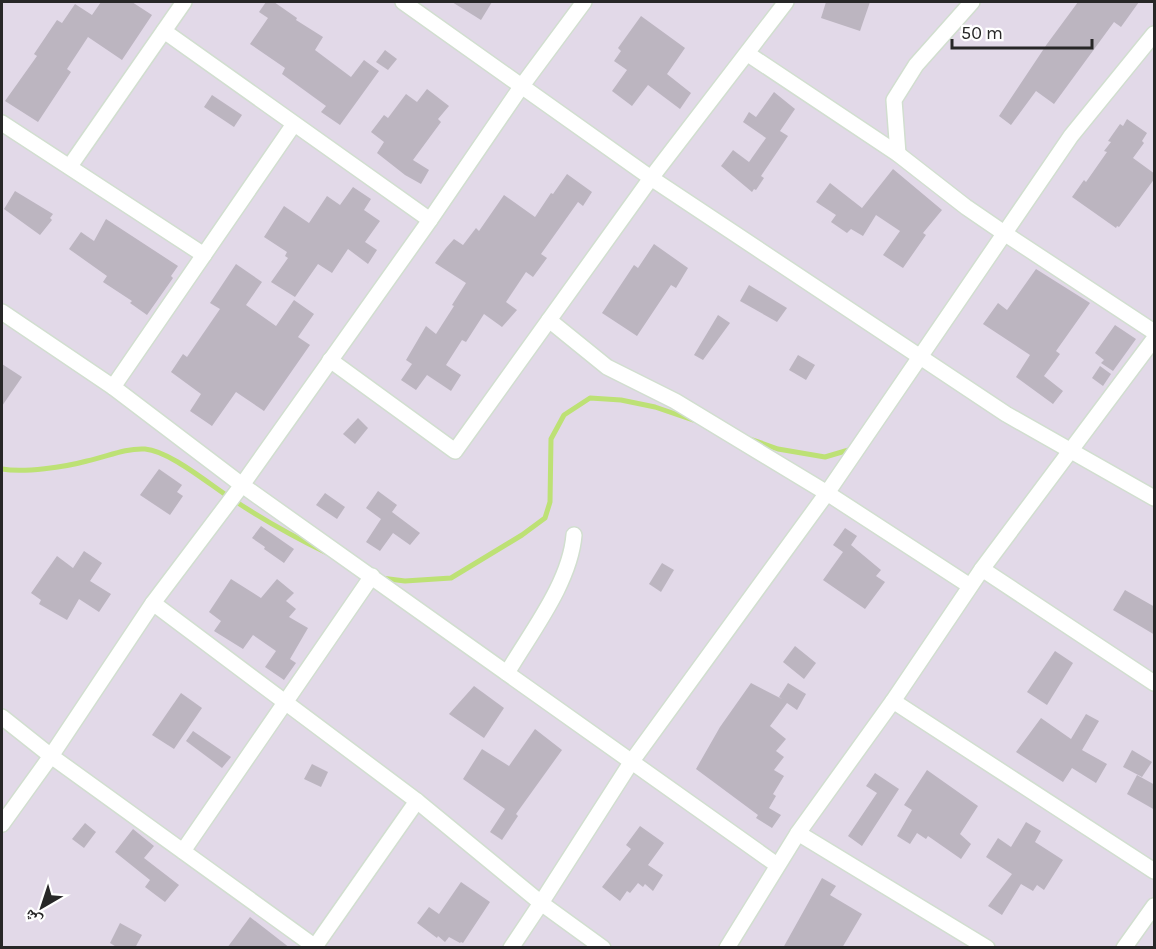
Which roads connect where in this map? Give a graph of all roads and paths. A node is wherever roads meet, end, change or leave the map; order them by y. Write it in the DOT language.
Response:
graph roads {
  1 [pos="183,2"];
  2 [pos="403,2"];
  3 [pos="584,2"];
  4 [pos="786,2"];
  5 [pos="963,4"];
  6 [pos="164,31"];
  7 [pos="1155,33"];
  8 [pos="747,54"];
  9 [pos="520,87"];
  10 [pos="2,123"];
  11 [pos="294,124"];
  12 [pos="898,154"];
  13 [pos="70,166"];
  14 [pos="651,178"];
  15 [pos="430,220"];
  16 [pos="1004,233"];
  17 [pos="204,255"];
  18 [pos="2,312"];
  19 [pos="549,320"];
  20 [pos="1155,332"];
  21 [pos="1155,339"];
  22 [pos="921,356"];
  23 [pos="330,360"];
  24 [pos="113,387"];
  25 [pos="1072,450"];
  26 [pos="242,484"];
  27 [pos="827,493"];
  28 [pos="1155,498"];
  29 [pos="574,535"];
  30 [pos="982,568"];
  31 [pos="372,576"];
  32 [pos="970,586"];
  33 [pos="153,603"];
  34 [pos="507,673"];
  35 [pos="1155,683"];
  36 [pos="893,701"];
  37 [pos="286,703"];
  38 [pos="2,717"];
  39 [pos="51,756"];
  40 [pos="632,761"];
  41 [pos="417,801"];
  42 [pos="2,824"];
  43 [pos="798,833"];
  44 [pos="183,851"];
  45 [pos="777,865"];
  46 [pos="1155,871"];
  47 [pos="541,903"];
  48 [pos="1155,906"];
  49 [pos="314,947"];
  50 [pos="511,948"];
  51 [pos="603,948"];
  52 [pos="727,948"];
  53 [pos="987,948"];
  54 [pos="1124,948"];
  1 -- 6 [label="street"];
  2 -- 9 [label="street"];
  3 -- 9 [label="street"];
  4 -- 8 [label="street"];
  5 -- 12 [label="street"];
  6 -- 11 [label="street"];
  6 -- 13 [label="street"];
  7 -- 16 [label="street"];
  8 -- 12 [label="street"];
  8 -- 14 [label="street"];
  9 -- 14 [label="street"];
  9 -- 15 [label="street"];
  10 -- 13 [label="street"];
  11 -- 15 [label="street"];
  11 -- 17 [label="street"];
  12 -- 16 [label="street"];
  13 -- 17 [label="street"];
  14 -- 19 [label="street"];
  14 -- 22 [label="street"];
  15 -- 23 [label="street"];
  16 -- 20 [label="street"];
  16 -- 22 [label="street"];
  17 -- 24 [label="street"];
  18 -- 24 [label="street"];
  19 -- 23 [label="street"];
  19 -- 27 [label="street"];
  21 -- 25 [label="street"];
  22 -- 25 [label="street"];
  22 -- 27 [label="street"];
  23 -- 26 [label="street"];
  24 -- 26 [label="street"];
  25 -- 28 [label="street"];
  25 -- 30 [label="street"];
  26 -- 31 [label="street"];
  26 -- 33 [label="street"];
  27 -- 32 [label="street"];
  27 -- 40 [label="street"];
  29 -- 34 [label="street"];
  30 -- 32 [label="street"];
  30 -- 35 [label="street"];
  31 -- 34 [label="street"];
  31 -- 37 [label="street"];
  32 -- 36 [label="street"];
  33 -- 37 [label="street"];
  33 -- 39 [label="street"];
  34 -- 40 [label="street"];
  36 -- 43 [label="street"];
  36 -- 46 [label="street"];
  37 -- 41 [label="street"];
  37 -- 44 [label="street"];
  38 -- 39 [label="street"];
  39 -- 42 [label="street"];
  39 -- 44 [label="street"];
  40 -- 45 [label="street"];
  40 -- 47 [label="street"];
  41 -- 47 [label="street"];
  41 -- 49 [label="street"];
  43 -- 45 [label="street"];
  43 -- 53 [label="street"];
  44 -- 49 [label="street"];
  45 -- 52 [label="street"];
  47 -- 50 [label="street"];
  47 -- 51 [label="street"];
  48 -- 54 [label="street"];
}
